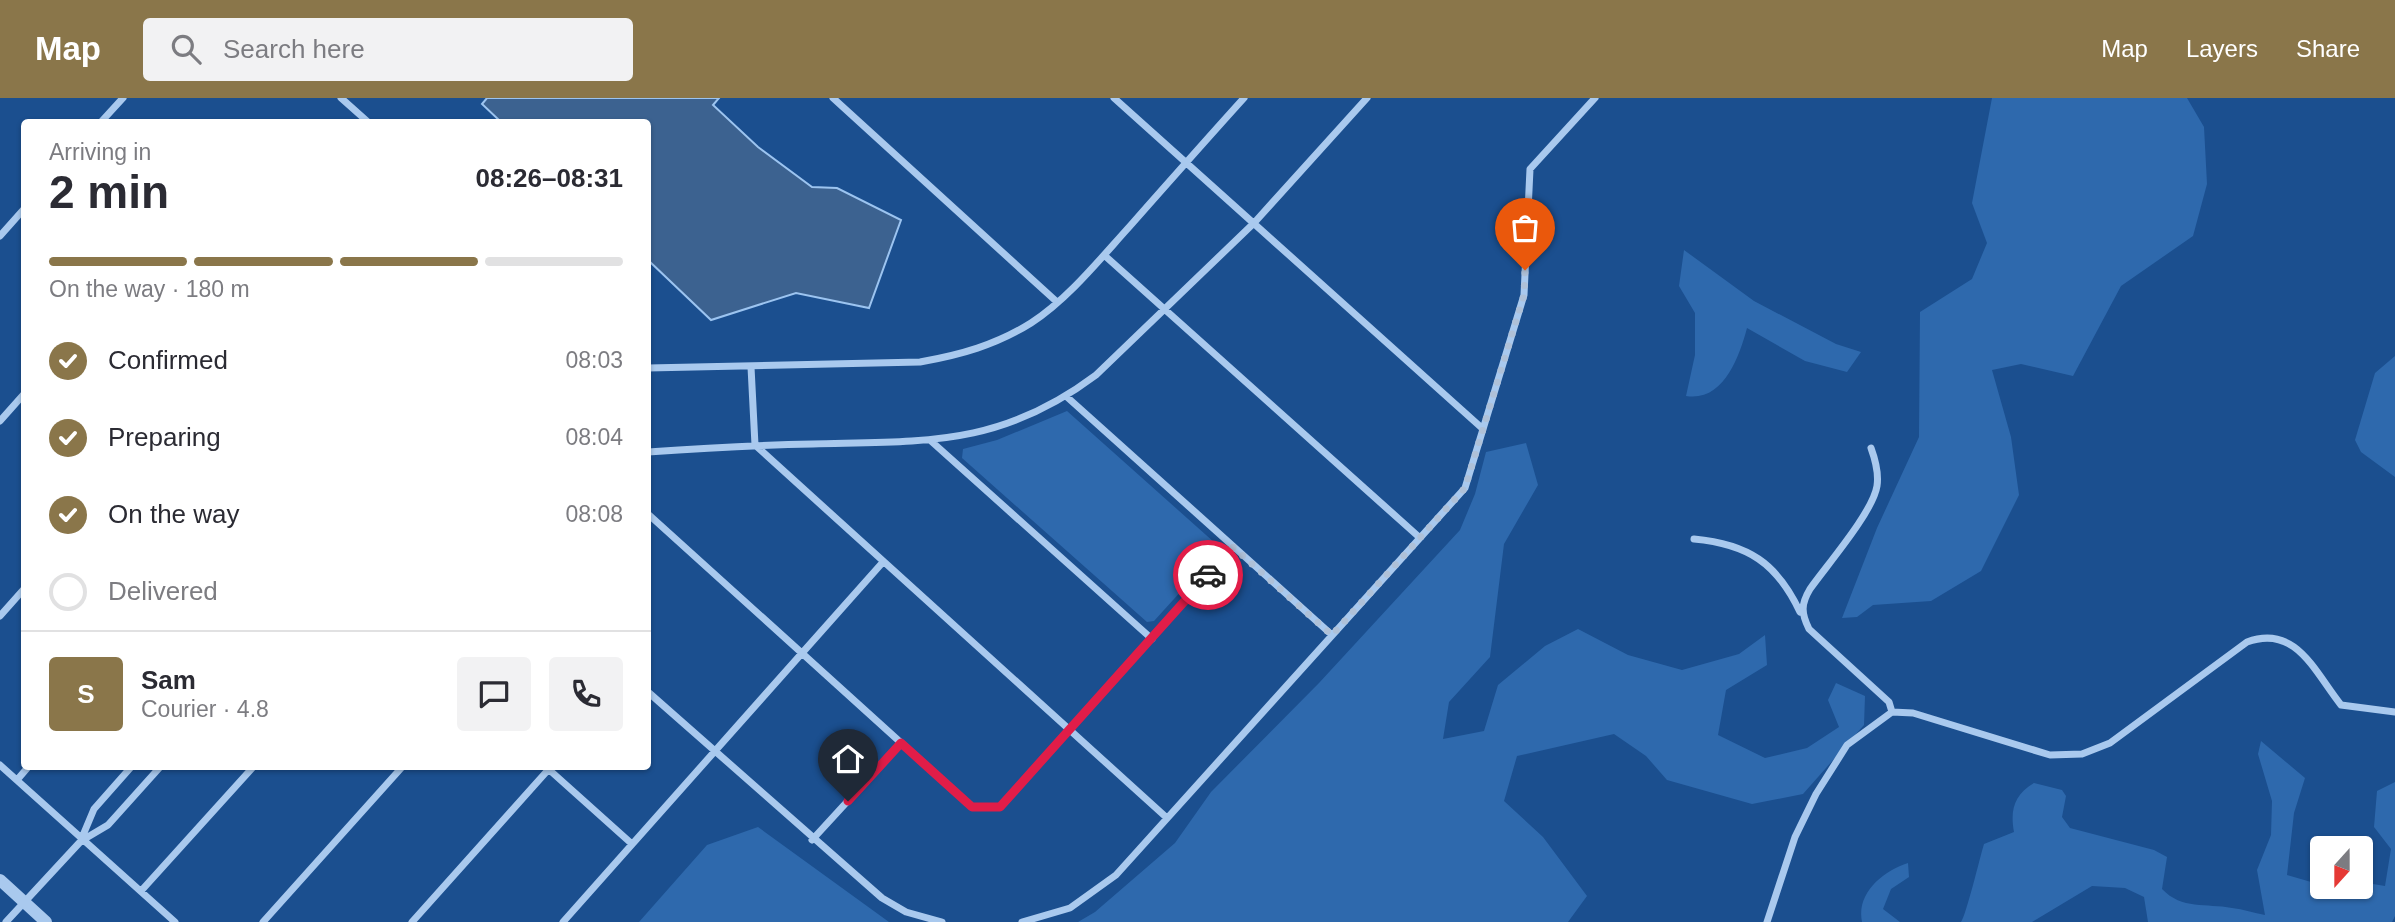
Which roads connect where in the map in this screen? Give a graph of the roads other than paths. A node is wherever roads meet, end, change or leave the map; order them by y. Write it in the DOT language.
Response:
graph roads {
  1 [pos="123,98"];
  2 [pos="341,98"];
  3 [pos="833,98"];
  4 [pos="1114,98"];
  5 [pos="1244,98"];
  6 [pos="1367,98"];
  7 [pos="1595,98"];
  8 [pos="104,119"];
  9 [pos="365,119"];
  10 [pos="1185,163"];
  11 [pos="21,212"];
  12 [pos="1254,223"];
  13 [pos="0,236"];
  14 [pos="1104,255"];
  15 [pos="1057,302"];
  16 [pos="1165,307"];
  17 [pos="751,366"];
  18 [pos="651,368"];
  19 [pos="21,397"];
  20 [pos="1067,397"];
  21 [pos="0,421"];
  22 [pos="1483,429"];
  23 [pos="931,441"];
  24 [pos="754,445"];
  25 [pos="1871,448"];
  26 [pos="651,452"];
  27 [pos="651,517"];
  28 [pos="1419,537"];
  29 [pos="1694,539"];
  30 [pos="1233,547"];
  31 [pos="883,562"];
  32 [pos="21,592"];
  33 [pos="0,616"];
  34 [pos="1802,616"];
  35 [pos="1332,635"];
  36 [pos="1152,639"];
  37 [pos="802,653"];
  38 [pos="651,695"];
  39 [pos="1892,712"];
  40 [pos="2395,712"];
  41 [pos="1071,730"];
  42 [pos="901,743"];
  43 [pos="715,752"];
  44 [pos="0,765"];
  45 [pos="26,770"];
  46 [pos="128,770"];
  47 [pos="157,770"];
  48 [pos="250,770"];
  49 [pos="399,770"];
  50 [pos="544,770"];
  51 [pos="548,770"];
  52 [pos="17,780"];
  53 [pos="1167,818"];
  54 [pos="812,840"];
  55 [pos="81,841"];
  56 [pos="632,844"];
  57 [pos="0,880"];
  58 [pos="141,891"];
  59 [pos="24,901"];
  60 [pos="6,922"];
  61 [pos="46,922"];
  62 [pos="175,922"];
  63 [pos="263,922"];
  64 [pos="412,922"];
  65 [pos="563,922"];
  66 [pos="942,922"];
  67 [pos="1022,922"];
  68 [pos="1767,922"];
  1 -- 8 [label="street"];
  2 -- 9 [label="street"];
  3 -- 15 [label="street"];
  4 -- 10 [label="street"];
  5 -- 10 [label="street"];
  6 -- 12 [label="street"];
  7 -- 22 [label="street"];
  10 -- 12 [label="street"];
  10 -- 14 [label="street"];
  11 -- 13 [label="street"];
  12 -- 16 [label="street"];
  12 -- 22 [label="street"];
  14 -- 15 [label="street"];
  14 -- 16 [label="street"];
  15 -- 17 [label="street"];
  16 -- 20 [label="street"];
  16 -- 28 [label="street"];
  17 -- 18 [label="street"];
  17 -- 24 [label="street"];
  19 -- 21 [label="street"];
  20 -- 23 [label="street"];
  20 -- 30 [label="street"];
  22 -- 28 [label="street"];
  23 -- 24 [label="street"];
  23 -- 36 [label="street"];
  24 -- 26 [label="street"];
  24 -- 31 [label="street"];
  25 -- 34 [label="street"];
  27 -- 37 [label="street"];
  28 -- 35 [label="street"];
  29 -- 34 [label="street"];
  30 -- 35 [label="street"];
  30 -- 36 [label="street"];
  31 -- 37 [label="street"];
  31 -- 41 [label="street"];
  32 -- 33 [label="street"];
  34 -- 39 [label="street"];
  35 -- 53 [label="street"];
  36 -- 41 [label="street"];
  37 -- 42 [label="street"];
  37 -- 43 [label="street"];
  38 -- 43 [label="street"];
  39 -- 40 [label="street"];
  39 -- 68 [label="street"];
  41 -- 42 [label="street"];
  41 -- 53 [label="street"];
  42 -- 54 [label="street"];
  43 -- 54 [label="street"];
  43 -- 56 [label="street"];
  44 -- 52 [label="street"];
  45 -- 52 [label="street"];
  46 -- 55 [label="street"];
  47 -- 55 [label="street"];
  48 -- 58 [label="street"];
  49 -- 63 [label="street"];
  50 -- 64 [label="street"];
  51 -- 56 [label="street"];
  52 -- 55 [label="street"];
  53 -- 67 [label="street"];
  54 -- 66 [label="street"];
  55 -- 58 [label="street"];
  55 -- 59 [label="street"];
  56 -- 65 [label="street"];
  57 -- 59 [label="street"];
  58 -- 62 [label="street"];
  59 -- 60 [label="street"];
  59 -- 61 [label="street"];
}
